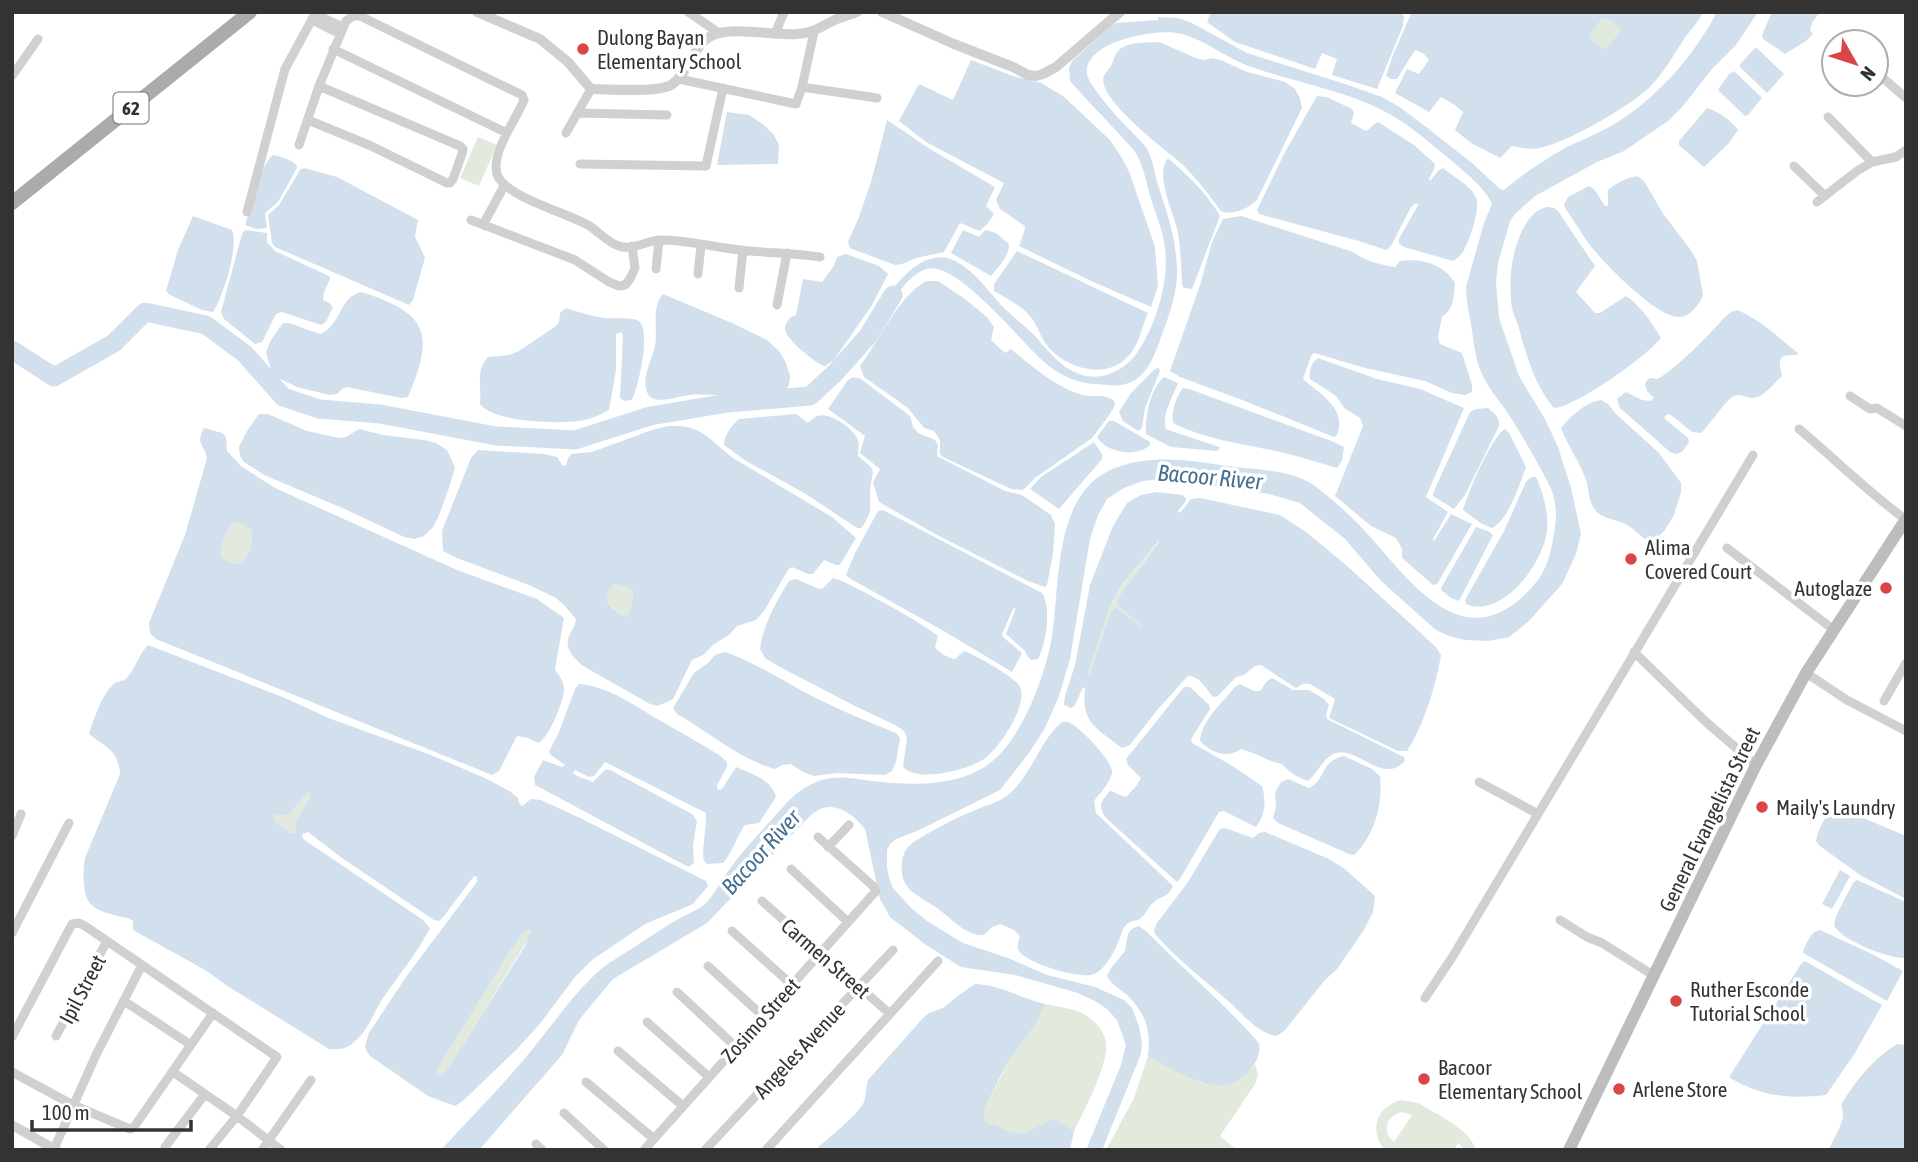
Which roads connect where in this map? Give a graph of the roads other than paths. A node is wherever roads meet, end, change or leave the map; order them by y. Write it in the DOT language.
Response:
graph roads {
  1 [pos="250,12"];
  2 [pos="477,12"];
  3 [pos="688,12"];
  4 [pos="784,12"];
  5 [pos="828,12"];
  6 [pos="857,12"];
  7 [pos="882,12"];
  8 [pos="1117,13"];
  9 [pos="314,15"];
  10 [pos="819,29"];
  11 [pos="342,31"];
  12 [pos="719,33"];
  13 [pos="775,34"];
  14 [pos="38,39"];
  15 [pos="333,49"];
  16 [pos="12,76"];
  17 [pos="679,79"];
  18 [pos="1890,84"];
  19 [pos="319,86"];
  20 [pos="802,87"];
  21 [pos="723,88"];
  22 [pos="591,89"];
  23 [pos="877,98"];
  24 [pos="1906,98"];
  25 [pos="577,113"];
  26 [pos="667,115"];
  27 [pos="1828,117"];
  28 [pos="308,120"];
  29 [pos="507,133"];
  30 [pos="566,133"];
  31 [pos="299,145"];
  32 [pos="1906,149"];
  33 [pos="1872,162"];
  34 [pos="580,164"];
  35 [pos="1794,166"];
  36 [pos="504,186"];
  37 [pos="15,198"];
  38 [pos="247,212"];
  39 [pos="471,220"];
  40 [pos="485,226"];
  41 [pos="659,240"];
  42 [pos="701,244"];
  43 [pos="632,246"];
  44 [pos="743,250"];
  45 [pos="787,253"];
  46 [pos="820,257"];
  47 [pos="656,269"];
  48 [pos="698,274"];
  49 [pos="738,288"];
  50 [pos="777,305"];
  51 [pos="1850,396"];
  52 [pos="1906,426"];
  53 [pos="1800,429"];
  54 [pos="1753,455"];
  55 [pos="1906,519"];
  56 [pos="1727,548"];
  57 [pos="1834,630"];
  58 [pos="1634,652"];
  59 [pos="1906,663"];
  60 [pos="1806,673"];
  61 [pos="1884,701"];
  62 [pos="1906,731"];
  63 [pos="1756,765"];
  64 [pos="1479,782"];
  65 [pos="21,814"];
  66 [pos="1538,814"];
  67 [pos="69,823"];
  68 [pos="849,825"];
  69 [pos="12,836"];
  70 [pos="818,837"];
  71 [pos="828,847"];
  72 [pos="791,869"];
  73 [pos="762,901"];
  74 [pos="1560,920"];
  75 [pos="848,922"];
  76 [pos="732,931"];
  77 [pos="12,933"];
  78 [pos="107,942"];
  79 [pos="893,950"];
  80 [pos="821,953"];
  81 [pos="938,961"];
  82 [pos="142,965"];
  83 [pos="708,966"];
  84 [pos="1653,975"];
  85 [pos="792,985"];
  86 [pos="859,986"];
  87 [pos="677,992"];
  88 [pos="1425,998"];
  89 [pos="124,1002"];
  90 [pos="213,1013"];
  91 [pos="890,1014"];
  92 [pos="764,1017"];
  93 [pos="647,1022"];
  94 [pos="56,1036"];
  95 [pos="12,1037"];
  96 [pos="191,1045"];
  97 [pos="736,1047"];
  98 [pos="618,1051"];
  99 [pos="12,1072"];
  100 [pos="173,1072"];
  101 [pos="709,1077"];
  102 [pos="311,1080"];
  103 [pos="586,1082"];
  104 [pos="205,1094"];
  105 [pos="73,1105"];
  106 [pos="683,1106"];
  107 [pos="564,1113"];
  108 [pos="237,1116"];
  109 [pos="12,1125"];
  110 [pos="654,1139"];
  111 [pos="269,1140"];
  112 [pos="165,1147"];
  113 [pos="709,1148"];
  114 [pos="55,1149"];
  115 [pos="209,1150"];
  116 [pos="262,1150"];
  117 [pos="281,1150"];
  118 [pos="604,1150"];
  119 [pos="644,1150"];
  120 [pos="766,1150"];
  121 [pos="1569,1150"];
  1 -- 37 [label="main road, 62"];
  2 -- 22 [label="street"];
  3 -- 12 [label="street"];
  4 -- 13 [label="street"];
  5 -- 10 [label="street"];
  6 -- 10 [label="street"];
  7 -- 8 [label="street"];
  9 -- 11 [label="street"];
  9 -- 38 [label="street"];
  10 -- 13 [label="street"];
  10 -- 20 [label="street"];
  11 -- 15 [label="street"];
  11 -- 29 [label="street"];
  12 -- 13 [label="street"];
  12 -- 17 [label="street"];
  14 -- 16 [label="street"];
  15 -- 19 [label="street"];
  15 -- 29 [label="street"];
  17 -- 21 [label="street"];
  17 -- 22 [label="street"];
  18 -- 24 [label="street"];
  19 -- 28 [label="street"];
  19 -- 28 [label="street"];
  20 -- 21 [label="street"];
  20 -- 23 [label="street"];
  21 -- 34 [label="street"];
  22 -- 25 [label="street"];
  25 -- 26 [label="street"];
  25 -- 30 [label="street"];
  27 -- 33 [label="street"];
  28 -- 31 [label="street"];
  29 -- 36 [label="street"];
  32 -- 33 [label="street"];
  33 -- 35 [label="street"];
  36 -- 40 [label="street"];
  36 -- 43 [label="street"];
  39 -- 40 [label="street"];
  40 -- 43 [label="street"];
  41 -- 42 [label="street"];
  41 -- 43 [label="street"];
  41 -- 47 [label="street"];
  42 -- 44 [label="street"];
  42 -- 48 [label="street"];
  44 -- 45 [label="street"];
  44 -- 49 [label="street"];
  45 -- 46 [label="street"];
  45 -- 50 [label="street"];
  51 -- 52 [label="street"];
  53 -- 55 [label="street"];
  54 -- 58 [label="street"];
  55 -- 57 [label="main road, General Evangelista Street"];
  56 -- 57 [label="street"];
  57 -- 60 [label="main road, General Evangelista Street"];
  58 -- 63 [label="street"];
  58 -- 66 [label="street"];
  59 -- 61 [label="street"];
  60 -- 62 [label="street"];
  60 -- 63 [label="main road, General Evangelista Street"];
  63 -- 84 [label="main road, General Evangelista Street"];
  64 -- 66 [label="street"];
  65 -- 69 [label="street"];
  66 -- 88 [label="street"];
  67 -- 77 [label="street"];
  68 -- 71 [label="street"];
  70 -- 71 [label="street"];
  71 -- 75 [label="street, Zosimo Street"];
  72 -- 75 [label="street"];
  73 -- 80 [label="street, Carmen Street"];
  74 -- 84 [label="street"];
  75 -- 80 [label="street, Zosimo Street"];
  76 -- 85 [label="street"];
  78 -- 82 [label="street"];
  78 -- 94 [label="street, Ipil Street"];
  78 -- 95 [label="street"];
  79 -- 86 [label="street, Angeles Avenue"];
  80 -- 85 [label="street, Zosimo Street"];
  80 -- 86 [label="street, Carmen Street"];
  81 -- 91 [label="street"];
  82 -- 89 [label="street"];
  82 -- 90 [label="street"];
  83 -- 92 [label="street"];
  84 -- 121 [label="main road, General Evangelista Street"];
  85 -- 92 [label="street, Zosimo Street"];
  86 -- 91 [label="street, Carmen Street"];
  86 -- 113 [label="street, Angeles Avenue"];
  87 -- 97 [label="street"];
  89 -- 96 [label="street"];
  89 -- 105 [label="street"];
  90 -- 96 [label="street"];
  90 -- 108 [label="street"];
  91 -- 120 [label="street"];
  92 -- 97 [label="street, Zosimo Street"];
  93 -- 101 [label="street"];
  96 -- 100 [label="street"];
  97 -- 101 [label="street, Zosimo Street"];
  98 -- 106 [label="street"];
  99 -- 105 [label="street"];
  100 -- 104 [label="street"];
  100 -- 105 [label="street"];
  101 -- 106 [label="street, Zosimo Street"];
  102 -- 111 [label="street"];
  103 -- 110 [label="street"];
  104 -- 108 [label="street"];
  104 -- 112 [label="street"];
  105 -- 114 [label="street"];
  106 -- 110 [label="street, Zosimo Street"];
  107 -- 118 [label="street"];
  108 -- 111 [label="street"];
  108 -- 115 [label="street"];
  109 -- 114 [label="street"];
  110 -- 119 [label="street, Zosimo Street"];
  111 -- 116 [label="street"];
  111 -- 117 [label="street"];
}
